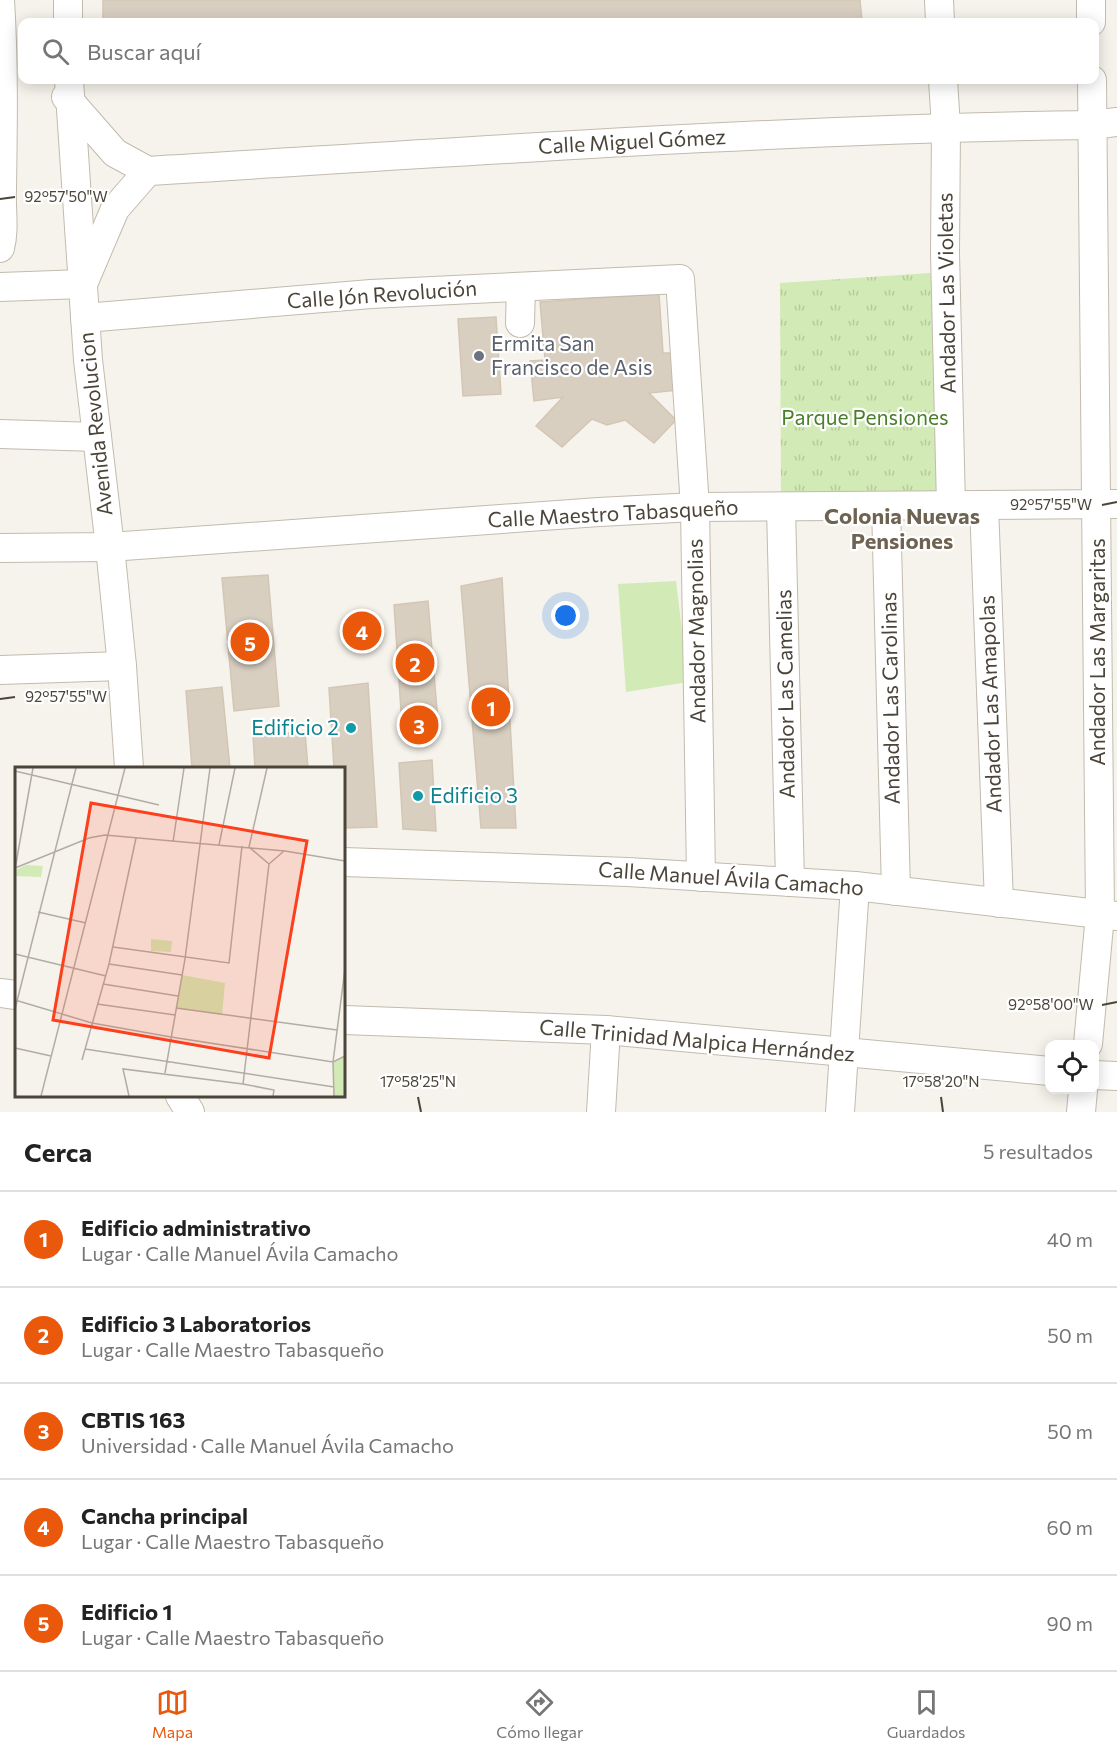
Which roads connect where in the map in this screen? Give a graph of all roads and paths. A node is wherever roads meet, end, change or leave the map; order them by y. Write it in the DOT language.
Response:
graph roads {
  1 [pos="0,0"];
  2 [pos="68,0"];
  3 [pos="939,0"];
  4 [pos="1091,0"];
  5 [pos="68,18"];
  6 [pos="940,18"];
  7 [pos="1091,18"];
  8 [pos="9,61"];
  9 [pos="943,84"];
  10 [pos="1093,84"];
  11 [pos="64,87"];
  12 [pos="1105,123"];
  13 [pos="946,127"];
  14 [pos="148,171"];
  15 [pos="1,233"];
  16 [pos="680,279"];
  17 [pos="83,284"];
  18 [pos="0,287"];
  19 [pos="521,287"];
  20 [pos="85,318"];
  21 [pos="520,323"];
  22 [pos="0,434"];
  23 [pos="98,436"];
  24 [pos="1107,504"];
  25 [pos="984,505"];
  26 [pos="886,506"];
  27 [pos="951,506"];
  28 [pos="695,507"];
  29 [pos="781,507"];
  30 [pos="0,548"];
  31 [pos="110,548"];
  32 [pos="122,666"];
  33 [pos="0,670"];
  34 [pos="129,767"];
  35 [pos="345,862"];
  36 [pos="702,877"];
  37 [pos="790,882"];
  38 [pos="855,886"];
  39 [pos="896,891"];
  40 [pos="999,903"];
  41 [pos="1108,915"];
  42 [pos="0,993"];
  43 [pos="15,995"];
  44 [pos="345,1020"];
  45 [pos="606,1030"];
  46 [pos="1089,1040"];
  47 [pos="843,1052"];
  48 [pos="1045,1071"];
  49 [pos="1099,1075"];
  50 [pos="1117,1076"];
  51 [pos="1083,1094"];
  52 [pos="181,1097"];
  53 [pos="190,1112"];
  54 [pos="601,1112"];
  55 [pos="840,1112"];
  56 [pos="1081,1112"];
  1 -- 8 [label="street"];
  2 -- 5 [label="street"];
  3 -- 6 [label="street"];
  4 -- 7 [label="street"];
  8 -- 15 [label="street"];
  9 -- 13 [label="street, Andador Las Violetas"];
  10 -- 12 [label="street, Andador Las Margaritas"];
  11 -- 14 [label="street"];
  11 -- 17 [label="street, Avenida Revolucion"];
  12 -- 13 [label="street, Calle Miguel Gómez"];
  12 -- 24 [label="street, Andador Las Margaritas"];
  13 -- 14 [label="street, Calle Miguel Gómez"];
  13 -- 27 [label="street, Andador Las Violetas"];
  14 -- 17 [label="street"];
  16 -- 19 [label="street, Calle Jón Revolución"];
  16 -- 28 [label="street, Andador Magnolias"];
  17 -- 18 [label="street"];
  17 -- 20 [label="street, Avenida Revolucion"];
  19 -- 20 [label="street, Calle Jón Revolución"];
  19 -- 21 [label="street"];
  20 -- 23 [label="street, Avenida Revolucion"];
  22 -- 23 [label="street"];
  23 -- 31 [label="street, Avenida Revolucion"];
  24 -- 25 [label="street, Calle Maestro Tabasqueño"];
  24 -- 41 [label="street, Andador Las Margaritas"];
  25 -- 27 [label="street, Calle Maestro Tabasqueño"];
  25 -- 40 [label="street, Andador Las Amapolas"];
  26 -- 27 [label="street, Calle Maestro Tabasqueño"];
  26 -- 29 [label="street, Calle Maestro Tabasqueño"];
  26 -- 39 [label="street, Andador Las Carolinas"];
  28 -- 29 [label="street, Calle Maestro Tabasqueño"];
  28 -- 31 [label="street, Calle Maestro Tabasqueño"];
  28 -- 36 [label="street, Andador Magnolias"];
  29 -- 37 [label="street, Andador Las Camelias"];
  30 -- 31 [label="street, Calle Maestro Tabasqueño"];
  31 -- 32 [label="street, Avenida Revolucion"];
  32 -- 33 [label="street"];
  32 -- 34 [label="street, Avenida Revolucion"];
  35 -- 36 [label="street, Calle Manuel Ávila Camacho"];
  36 -- 37 [label="street, Calle Manuel Ávila Camacho"];
  37 -- 38 [label="street, Calle Manuel Ávila Camacho"];
  38 -- 39 [label="street, Calle Manuel Ávila Camacho"];
  38 -- 47 [label="street"];
  39 -- 40 [label="street, Calle Manuel Ávila Camacho"];
  40 -- 41 [label="street, Calle Manuel Ávila Camacho"];
  41 -- 46 [label="street, Andador Las Margaritas"];
  42 -- 43 [label="street"];
  44 -- 45 [label="street, Calle Trinidad Malpica Hernández"];
  45 -- 47 [label="street, Calle Trinidad Malpica Hernández"];
  45 -- 54 [label="street"];
  47 -- 48 [label="street, Calle Trinidad Malpica Hernández"];
  47 -- 55 [label="street"];
  49 -- 50 [label="street"];
  51 -- 56 [label="street"];
  52 -- 53 [label="street"];
}
